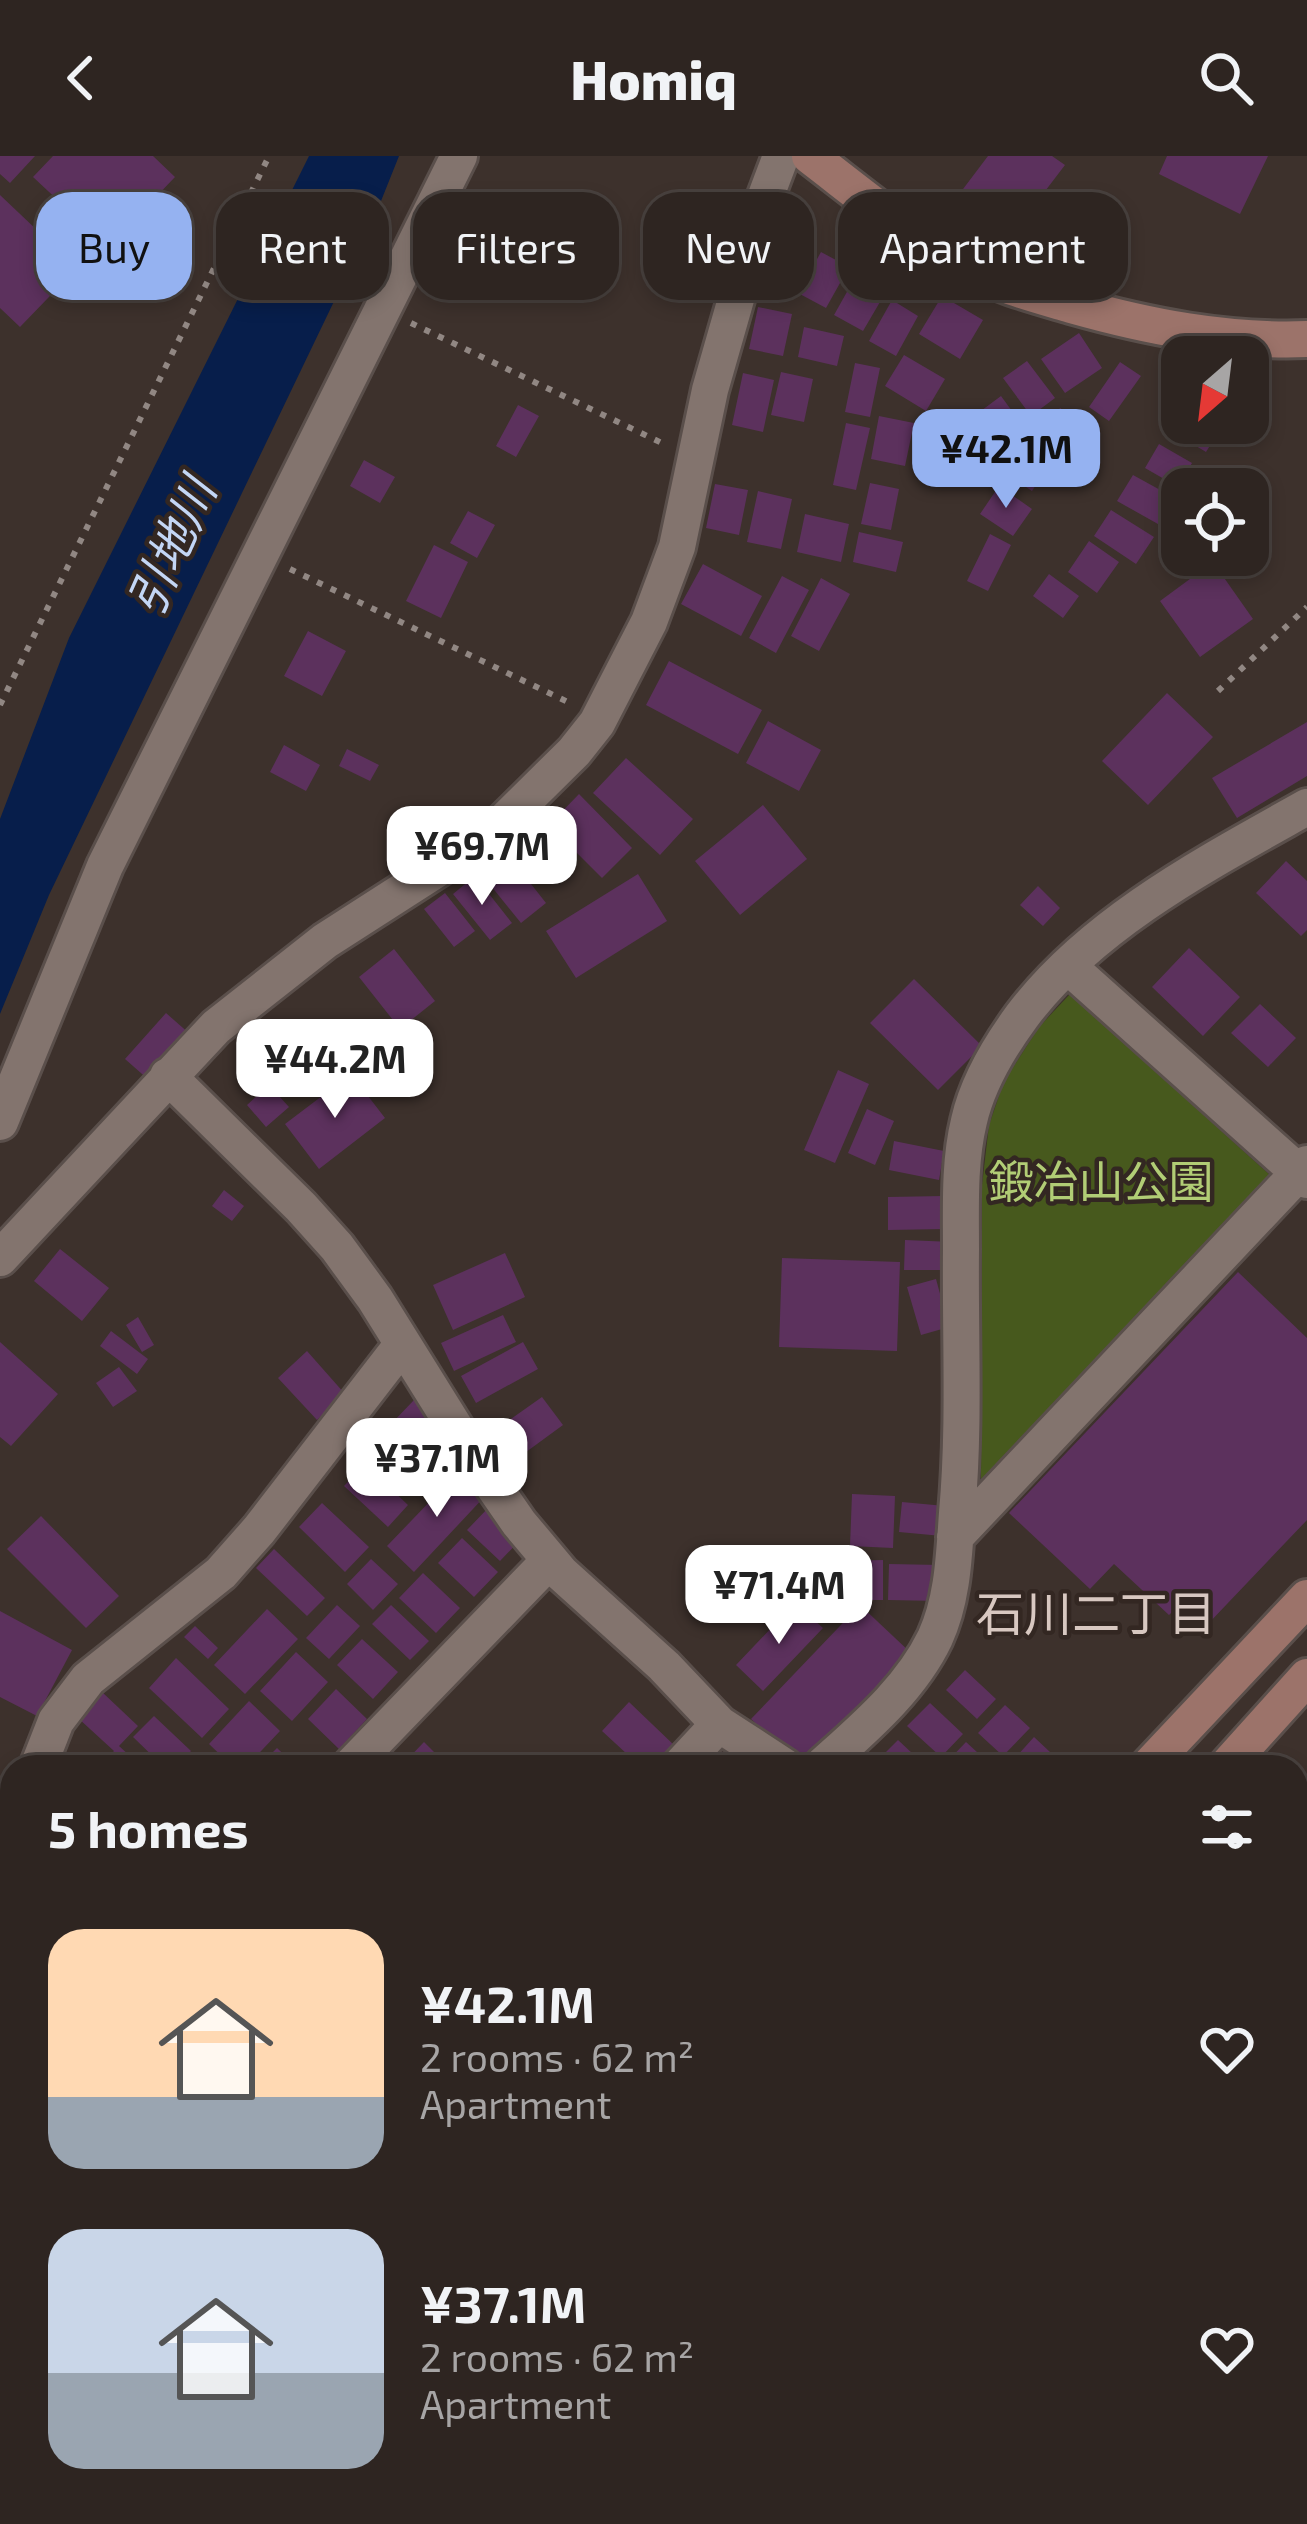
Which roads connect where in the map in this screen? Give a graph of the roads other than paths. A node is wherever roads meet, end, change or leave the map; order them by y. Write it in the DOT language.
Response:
graph roads {
  1 [pos="459,156"];
  2 [pos="781,156"];
  3 [pos="810,156"];
  4 [pos="1307,339"];
  5 [pos="1307,807"];
  6 [pos="1068,966"];
  7 [pos="167,1076"];
  8 [pos="0,1122"];
  9 [pos="1304,1172"];
  10 [pos="0,1258"];
  11 [pos="402,1345"];
  12 [pos="956,1537"];
  13 [pos="550,1559"];
  14 [pos="1307,1598"];
  15 [pos="1307,1677"];
  16 [pos="719,1724"];
  17 [pos="43,1755"];
  18 [pos="362,1755"];
  19 [pos="690,1755"];
  20 [pos="767,1755"];
  21 [pos="834,1755"];
  22 [pos="1159,1755"];
  23 [pos="1237,1755"];
  1 -- 8 [label="street"];
  2 -- 7 [label="street"];
  3 -- 4 [label="street"];
  5 -- 6 [label="street"];
  6 -- 9 [label="street"];
  6 -- 12 [label="street"];
  7 -- 10 [label="street"];
  7 -- 11 [label="street"];
  9 -- 12 [label="street"];
  11 -- 13 [label="street"];
  11 -- 17 [label="street"];
  12 -- 21 [label="street"];
  13 -- 16 [label="street"];
  13 -- 18 [label="street"];
  14 -- 22 [label="street"];
  15 -- 23 [label="street"];
  16 -- 19 [label="street"];
  16 -- 20 [label="street"];
}
